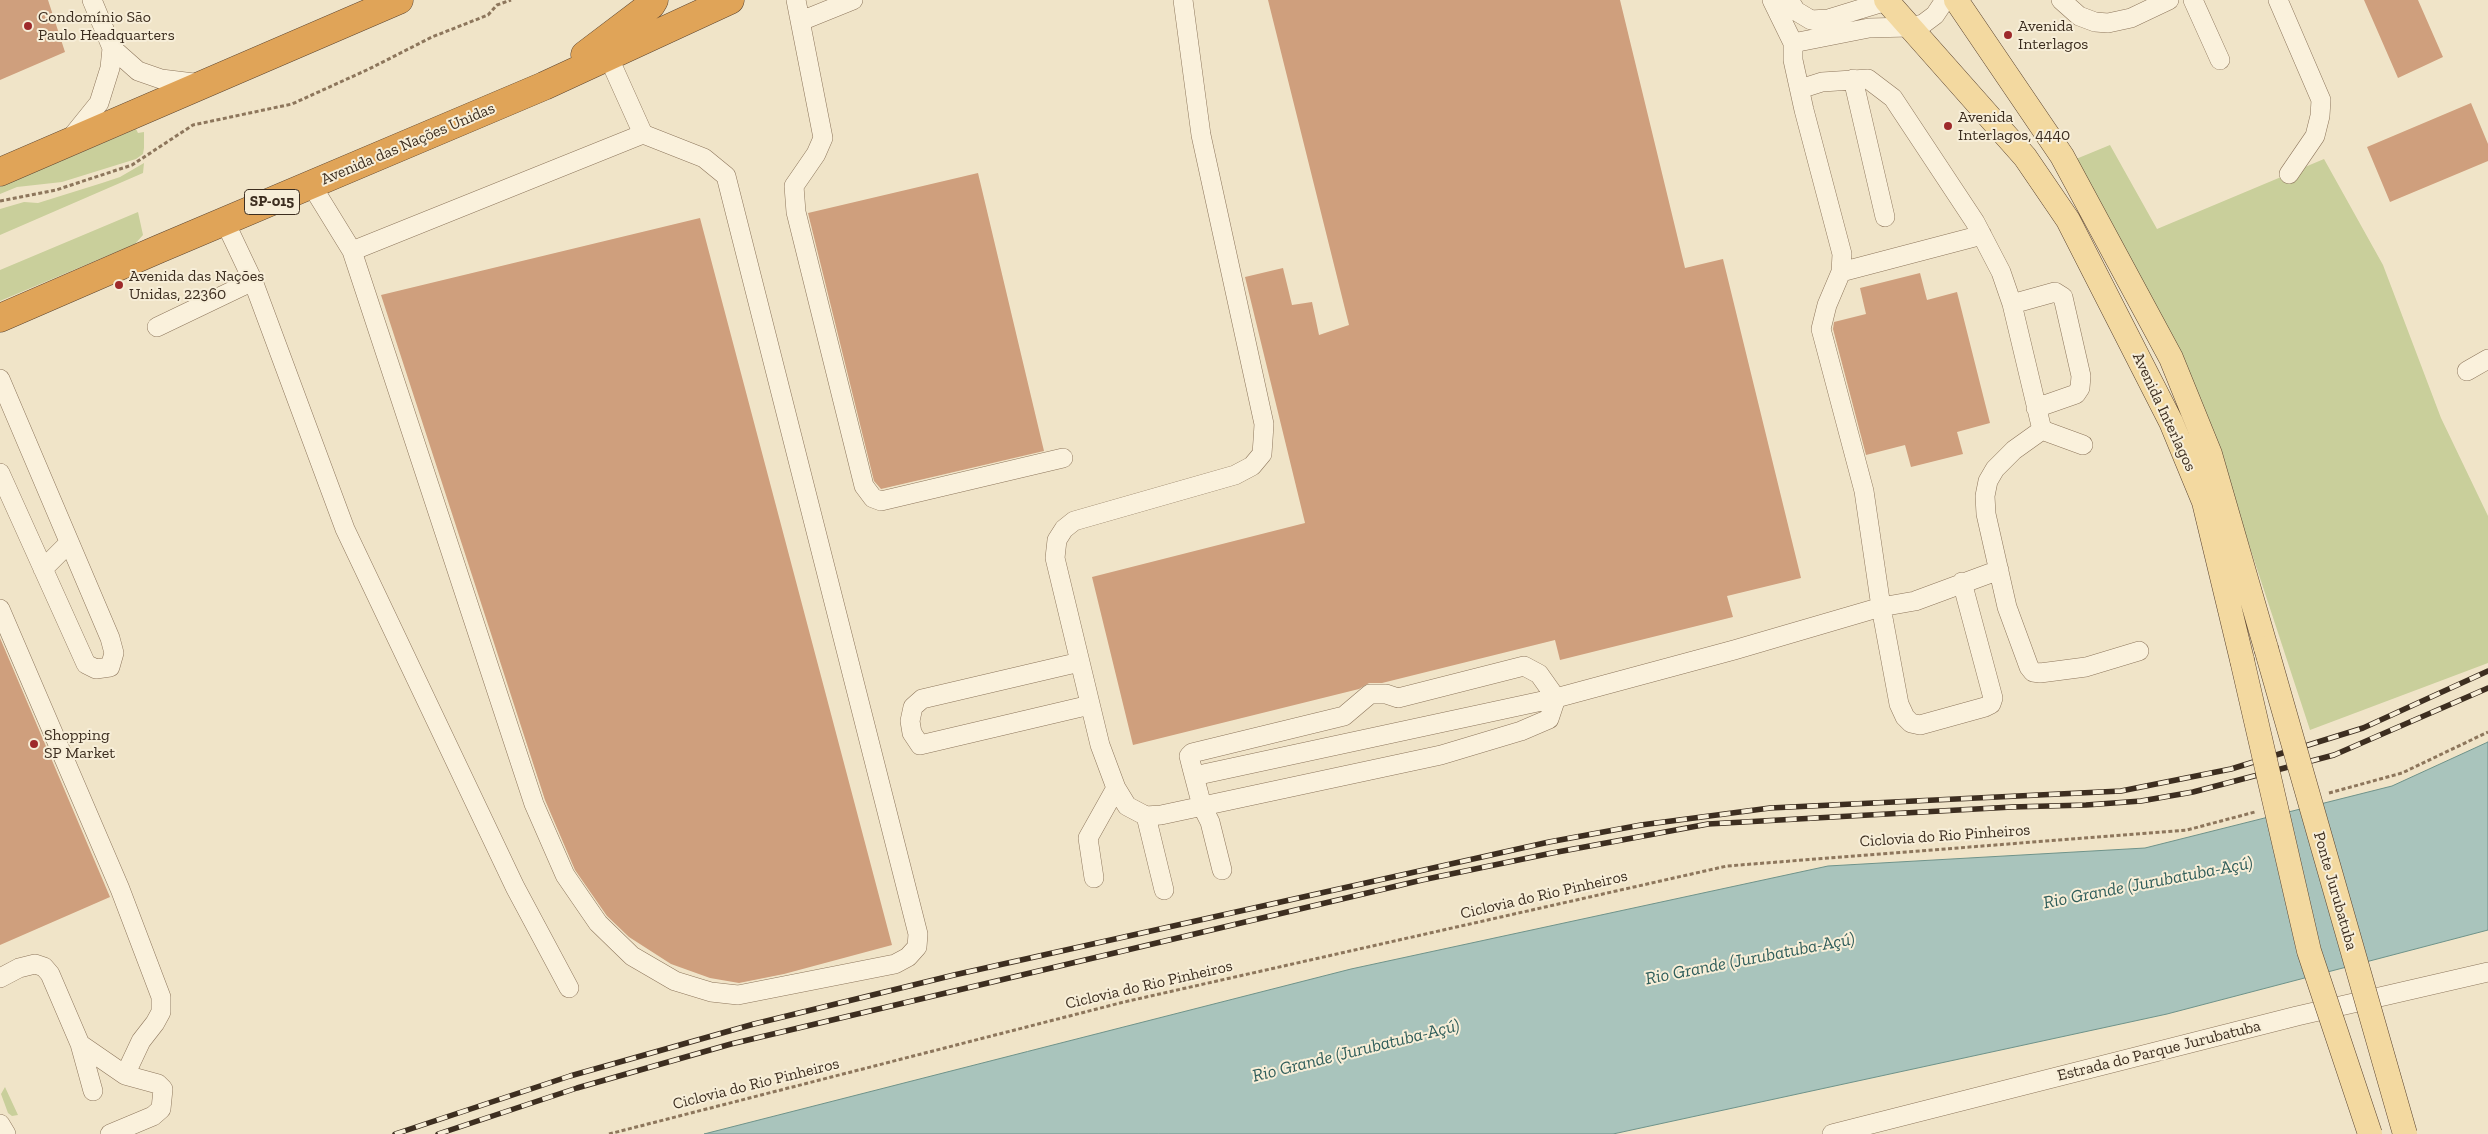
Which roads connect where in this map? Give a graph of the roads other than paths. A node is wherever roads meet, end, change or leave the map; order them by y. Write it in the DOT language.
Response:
graph roads {
  1 [pos="92,0"];
  2 [pos="399,0"];
  3 [pos="730,0"];
  4 [pos="796,0"];
  5 [pos="854,0"];
  6 [pos="1183,0"];
  7 [pos="1772,0"];
  8 [pos="1789,0"];
  9 [pos="1887,0"];
  10 [pos="1945,0"];
  11 [pos="1956,0"];
  12 [pos="2061,0"];
  13 [pos="2169,0"];
  14 [pos="2193,0"];
  15 [pos="2278,0"];
  16 [pos="652,2"];
  17 [pos="801,21"];
  18 [pos="1909,27"];
  19 [pos="1793,43"];
  20 [pos="112,48"];
  21 [pos="608,56"];
  22 [pos="2220,60"];
  23 [pos="1853,79"];
  24 [pos="205,84"];
  25 [pos="544,86"];
  26 [pos="1800,89"];
  27 [pos="643,134"];
  28 [pos="67,144"];
  29 [pos="0,172"];
  30 [pos="2288,174"];
  31 [pos="312,186"];
  32 [pos="1885,217"];
  33 [pos="225,222"];
  34 [pos="1982,235"];
  35 [pos="352,251"];
  36 [pos="1841,272"];
  37 [pos="253,281"];
  38 [pos="2012,304"];
  39 [pos="0,318"];
  40 [pos="158,326"];
  41 [pos="2488,359"];
  42 [pos="2468,371"];
  43 [pos="2,391"];
  44 [pos="2036,408"];
  45 [pos="2042,430"];
  46 [pos="2083,445"];
  47 [pos="1063,458"];
  48 [pos="0,473"];
  49 [pos="69,543"];
  50 [pos="43,569"];
  51 [pos="1999,570"];
  52 [pos="1962,582"];
  53 [pos="1880,607"];
  54 [pos="0,608"];
  55 [pos="2266,648"];
  56 [pos="2139,651"];
  57 [pos="1080,662"];
  58 [pos="1556,698"];
  59 [pos="1090,705"];
  60 [pos="1349,712"];
  61 [pos="1356,740"];
  62 [pos="1194,776"];
  63 [pos="1116,788"];
  64 [pos="1202,806"];
  65 [pos="1146,816"];
  66 [pos="1222,870"];
  67 [pos="1094,878"];
  68 [pos="1164,890"];
  69 [pos="2488,972"];
  70 [pos="0,978"];
  71 [pos="569,988"];
  72 [pos="80,1044"];
  73 [pos="125,1075"];
  74 [pos="93,1091"];
  75 [pos="0,1124"];
  76 [pos="6,1134"];
  77 [pos="110,1134"];
  78 [pos="1832,1134"];
  79 [pos="2370,1134"];
  80 [pos="2404,1134"];
  1 -- 20 [label="lane"];
  2 -- 24 [label="highway"];
  3 -- 21 [label="highway, Avenida das Nações Unidas / SP-015"];
  4 -- 17 [label="lane"];
  5 -- 17 [label="lane"];
  6 -- 57 [label="lane"];
  7 -- 19 [label="lane"];
  8 -- 9 [label="lane"];
  9 -- 18 [label="main road, Avenida Interlagos"];
  10 -- 18 [label="lane"];
  11 -- 55 [label="main road, Avenida Interlagos"];
  12 -- 13 [label="lane"];
  14 -- 22 [label="lane"];
  15 -- 30 [label="lane"];
  16 -- 25 [label="highway"];
  17 -- 47 [label="lane"];
  18 -- 19 [label="lane"];
  18 -- 79 [label="main road, Avenida Interlagos, bridge"];
  19 -- 26 [label="lane"];
  20 -- 24 [label="lane"];
  20 -- 28 [label="lane"];
  21 -- 25 [label="highway, Avenida das Nações Unidas / SP-015"];
  21 -- 27 [label="lane"];
  23 -- 26 [label="lane"];
  23 -- 32 [label="lane"];
  23 -- 34 [label="lane"];
  24 -- 28 [label="highway"];
  25 -- 31 [label="highway, Avenida das Nações Unidas / SP-015"];
  26 -- 36 [label="lane"];
  27 -- 35 [label="lane"];
  27 -- 35 [label="lane"];
  28 -- 29 [label="highway"];
  31 -- 33 [label="highway, Avenida das Nações Unidas / SP-015"];
  31 -- 35 [label="lane"];
  33 -- 37 [label="lane"];
  33 -- 39 [label="highway, Avenida das Nações Unidas / SP-015"];
  34 -- 36 [label="lane"];
  34 -- 38 [label="lane"];
  36 -- 53 [label="lane"];
  37 -- 40 [label="lane"];
  37 -- 71 [label="lane"];
  38 -- 44 [label="lane"];
  38 -- 44 [label="lane"];
  41 -- 42 [label="lane"];
  43 -- 49 [label="lane"];
  44 -- 45 [label="lane"];
  45 -- 46 [label="lane"];
  45 -- 51 [label="lane"];
  48 -- 50 [label="lane"];
  49 -- 50 [label="lane"];
  49 -- 50 [label="lane"];
  51 -- 52 [label="lane"];
  51 -- 56 [label="lane"];
  52 -- 53 [label="lane"];
  52 -- 53 [label="lane"];
  53 -- 58 [label="lane"];
  54 -- 73 [label="lane"];
  55 -- 80 [label="main road, Ponte Jurubatuba, bridge"];
  57 -- 59 [label="lane"];
  57 -- 59 [label="lane"];
  58 -- 60 [label="lane"];
  58 -- 61 [label="lane"];
  58 -- 64 [label="lane"];
  59 -- 63 [label="lane"];
  60 -- 61 [label="lane"];
  60 -- 62 [label="lane"];
  61 -- 62 [label="lane"];
  62 -- 64 [label="lane"];
  63 -- 65 [label="lane"];
  63 -- 67 [label="lane"];
  64 -- 65 [label="lane"];
  64 -- 66 [label="lane"];
  65 -- 68 [label="lane"];
  69 -- 78 [label="lane, Estrada do Parque Jurubatuba"];
  70 -- 72 [label="lane"];
  72 -- 73 [label="lane"];
  72 -- 74 [label="lane"];
  73 -- 77 [label="lane"];
  75 -- 76 [label="lane"];
}
